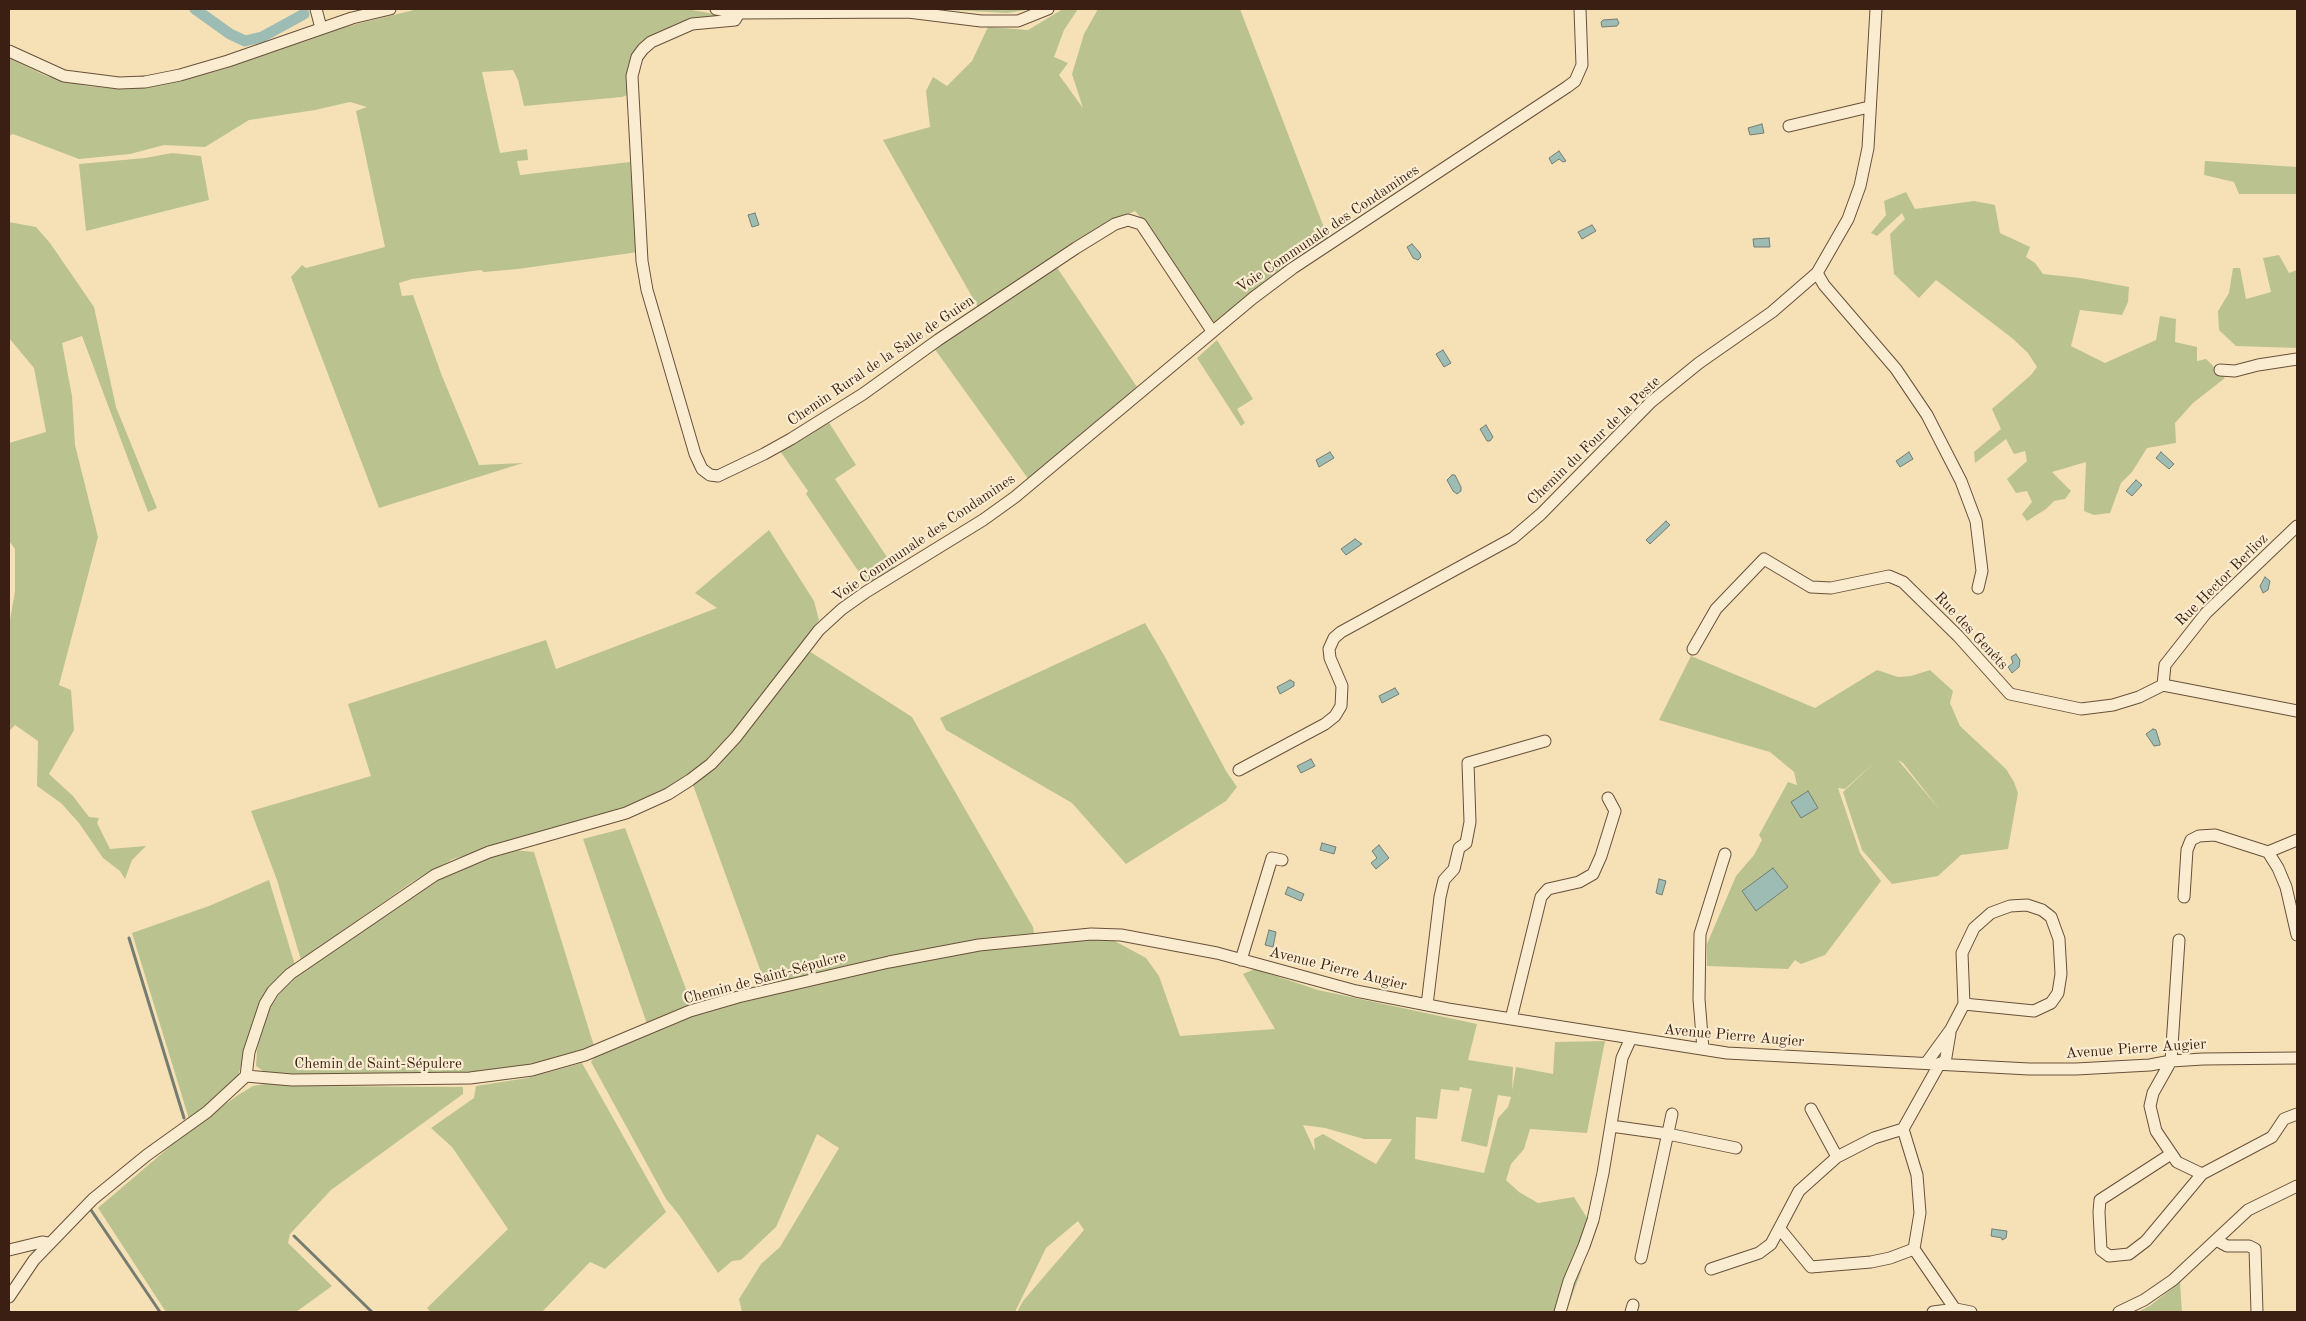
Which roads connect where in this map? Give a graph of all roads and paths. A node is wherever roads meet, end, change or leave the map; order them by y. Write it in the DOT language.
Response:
graph roads {
  1 [pos="316,9"];
  2 [pos="390,9"];
  3 [pos="716,9"];
  4 [pos="1048,9"];
  5 [pos="1580,9"];
  6 [pos="1876,9"];
  7 [pos="739,13"];
  8 [pos="321,28"];
  9 [pos="9,51"];
  10 [pos="1869,107"];
  11 [pos="1789,126"];
  12 [pos="1817,273"];
  13 [pos="1212,331"];
  14 [pos="2297,359"];
  15 [pos="2220,370"];
  16 [pos="2297,526"];
  17 [pos="1978,588"];
  18 [pos="1693,649"];
  19 [pos="2163,685"];
  20 [pos="2297,711"];
  21 [pos="1545,741"];
  22 [pos="1239,770"];
  23 [pos="1608,798"];
  24 [pos="2297,840"];
  25 [pos="2268,852"];
  26 [pos="1725,854"];
  27 [pos="1282,860"];
  28 [pos="2184,898"];
  29 [pos="2297,934"];
  30 [pos="2179,940"];
  31 [pos="1178,946"];
  32 [pos="1241,960"];
  33 [pos="1964,1004"];
  34 [pos="1427,1005"];
  35 [pos="1510,1019"];
  36 [pos="1951,1029"];
  37 [pos="1631,1038"];
  38 [pos="1703,1050"];
  39 [pos="2297,1058"];
  40 [pos="2171,1061"];
  41 [pos="1926,1062"];
  42 [pos="1943,1063"];
  43 [pos="2150,1065"];
  44 [pos="246,1076"];
  45 [pos="2153,1093"];
  46 [pos="1811,1109"];
  47 [pos="1672,1114"];
  48 [pos="2297,1114"];
  49 [pos="1611,1126"];
  50 [pos="1904,1129"];
  51 [pos="1668,1134"];
  52 [pos="1736,1148"];
  53 [pos="2171,1154"];
  54 [pos="1837,1157"];
  55 [pos="2202,1174"];
  56 [pos="2297,1186"];
  57 [pos="1780,1229"];
  58 [pos="2216,1240"];
  59 [pos="48,1243"];
  60 [pos="1914,1249"];
  61 [pos="9,1250"];
  62 [pos="1641,1258"];
  63 [pos="1711,1269"];
  64 [pos="9,1298"];
  65 [pos="1956,1311"];
  66 [pos="1560,1312"];
  67 [pos="1933,1312"];
  68 [pos="1971,1312"];
  69 [pos="2119,1312"];
  70 [pos="2257,1312"];
  1 -- 8 [label="street"];
  2 -- 8 [label="street"];
  3 -- 7 [label="street"];
  4 -- 7 [label="street"];
  5 -- 13 [label="street, Voie Communale des Condamines"];
  6 -- 10 [label="street, Chemin du Four de la Peste"];
  7 -- 13 [label="street, Chemin Rural de la Salle de Guien"];
  8 -- 9 [label="street"];
  10 -- 11 [label="street"];
  10 -- 12 [label="street, Chemin du Four de la Peste"];
  12 -- 17 [label="street"];
  12 -- 22 [label="street, Chemin du Four de la Peste"];
  13 -- 44 [label="street, Voie Communale des Condamines"];
  14 -- 15 [label="street"];
  16 -- 19 [label="street, Rue Hector Berlioz"];
  18 -- 19 [label="street, Rue des Genêts"];
  19 -- 20 [label="street"];
  21 -- 34 [label="street"];
  23 -- 35 [label="street"];
  24 -- 25 [label="street"];
  25 -- 28 [label="street"];
  25 -- 29 [label="street"];
  26 -- 38 [label="street"];
  27 -- 32 [label="street"];
  30 -- 40 [label="street"];
  31 -- 32 [label="street, Avenue Pierre Augier"];
  31 -- 44 [label="street, Chemin de Saint-Sépulcre"];
  32 -- 34 [label="street, Avenue Pierre Augier"];
  33 -- 33 [label="street"];
  33 -- 36 [label="street"];
  34 -- 35 [label="street, Avenue Pierre Augier"];
  35 -- 37 [label="street, Avenue Pierre Augier"];
  36 -- 41 [label="street"];
  36 -- 42 [label="street"];
  37 -- 38 [label="street, Avenue Pierre Augier"];
  37 -- 49 [label="street"];
  38 -- 41 [label="street, Avenue Pierre Augier"];
  39 -- 40 [label="street, Avenue Pierre Augier"];
  40 -- 43 [label="street, Avenue Pierre Augier"];
  40 -- 45 [label="street"];
  41 -- 42 [label="street, Avenue Pierre Augier"];
  42 -- 43 [label="street, Avenue Pierre Augier"];
  42 -- 50 [label="street"];
  43 -- 45 [label="street"];
  44 -- 59 [label="street"];
  45 -- 53 [label="street"];
  46 -- 54 [label="street"];
  47 -- 51 [label="street"];
  48 -- 55 [label="street"];
  49 -- 51 [label="street"];
  49 -- 66 [label="street"];
  50 -- 54 [label="street"];
  50 -- 60 [label="street"];
  51 -- 52 [label="street"];
  51 -- 62 [label="street"];
  53 -- 55 [label="street"];
  53 -- 55 [label="street"];
  54 -- 57 [label="street"];
  56 -- 58 [label="street"];
  57 -- 60 [label="street"];
  57 -- 63 [label="street"];
  58 -- 69 [label="street"];
  58 -- 70 [label="street"];
  59 -- 61 [label="street"];
  59 -- 64 [label="street"];
  60 -- 65 [label="street"];
  65 -- 67 [label="street"];
  65 -- 68 [label="street"];
}
